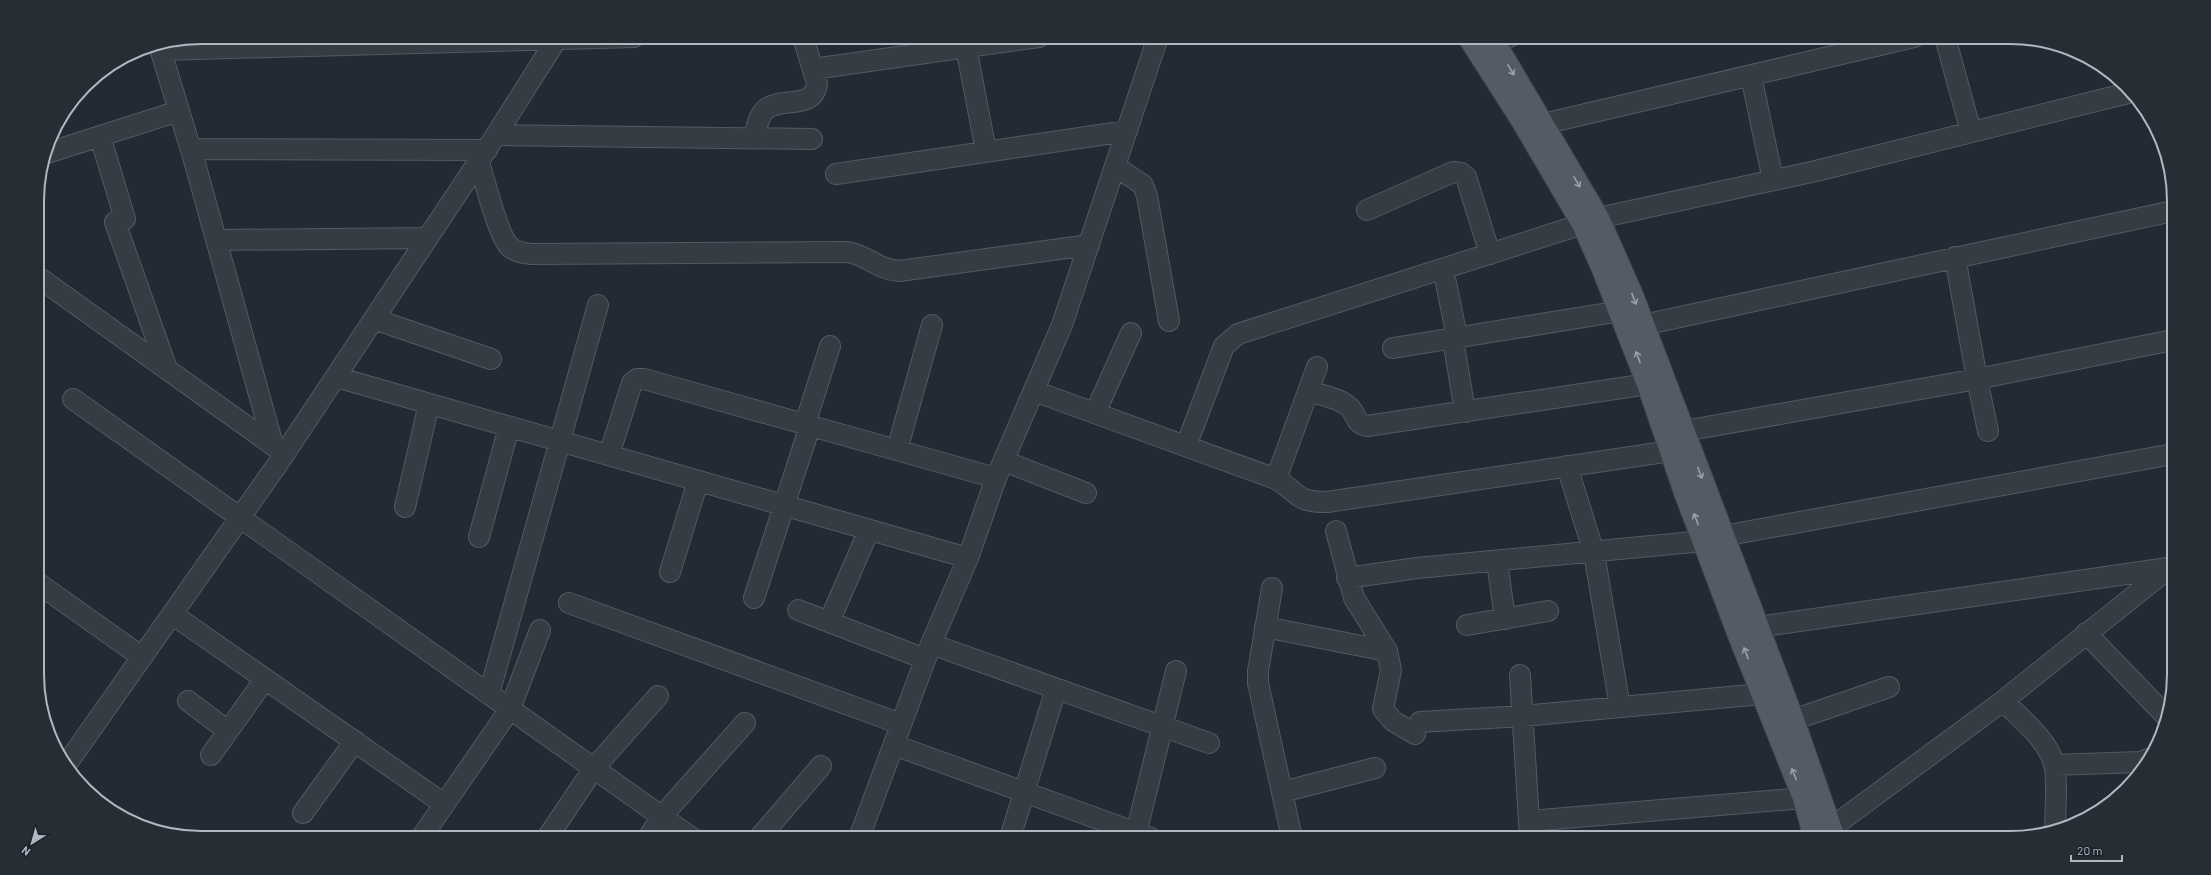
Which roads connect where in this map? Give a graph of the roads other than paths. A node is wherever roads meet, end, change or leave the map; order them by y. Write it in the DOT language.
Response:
graph roads {
  1 [pos="292,44"];
  2 [pos="553,44"];
  3 [pos="805,44"];
  4 [pos="988,44"];
  5 [pos="1159,44"];
  6 [pos="1473,44"];
  7 [pos="1501,44"];
  8 [pos="1885,44"];
  9 [pos="1948,44"];
  10 [pos="172,47"];
  11 [pos="966,47"];
  12 [pos="161,49"];
  13 [pos="813,69"];
  14 [pos="1751,76"];
  15 [pos="2124,94"];
  16 [pos="179,111"];
  17 [pos="1543,124"];
  18 [pos="1127,130"];
  19 [pos="1971,132"];
  20 [pos="100,136"];
  21 [pos="754,138"];
  22 [pos="812,138"];
  23 [pos="191,149"];
  24 [pos="487,149"];
  25 [pos="52,151"];
  26 [pos="986,151"];
  27 [pos="1115,166"];
  28 [pos="836,174"];
  29 [pos="1773,180"];
  30 [pos="1367,210"];
  31 [pos="2167,212"];
  32 [pos="1590,221"];
  33 [pos="428,238"];
  34 [pos="216,240"];
  35 [pos="1089,245"];
  36 [pos="1490,254"];
  37 [pos="1955,257"];
  38 [pos="44,281"];
  39 [pos="1446,283"];
  40 [pos="598,305"];
  41 [pos="1621,311"];
  42 [pos="374,319"];
  43 [pos="1169,321"];
  44 [pos="932,325"];
  45 [pos="1643,325"];
  46 [pos="1131,333"];
  47 [pos="1453,339"];
  48 [pos="2167,341"];
  49 [pos="830,346"];
  50 [pos="1393,348"];
  51 [pos="491,359"];
  52 [pos="1317,367"];
  53 [pos="167,369"];
  54 [pos="336,377"];
  55 [pos="1977,379"];
  56 [pos="1648,384"];
  57 [pos="1034,391"];
  58 [pos="1308,391"];
  59 [pos="73,399"];
  60 [pos="429,404"];
  61 [pos="1465,412"];
  62 [pos="1095,413"];
  63 [pos="807,425"];
  64 [pos="509,427"];
  65 [pos="1988,431"];
  66 [pos="560,441"];
  67 [pos="1681,442"];
  68 [pos="1186,446"];
  69 [pos="279,449"];
  70 [pos="897,450"];
  71 [pos="608,455"];
  72 [pos="2167,455"];
  73 [pos="1567,466"];
  74 [pos="1000,470"];
  75 [pos="1276,479"];
  76 [pos="698,481"];
  77 [pos="1086,493"];
  78 [pos="785,506"];
  79 [pos="405,507"];
  80 [pos="240,518"];
  81 [pos="869,530"];
  82 [pos="1336,531"];
  83 [pos="480,537"];
  84 [pos="1714,538"];
  85 [pos="1594,553"];
  86 [pos="968,558"];
  87 [pos="1497,561"];
  88 [pos="2167,567"];
  89 [pos="2167,569"];
  90 [pos="670,572"];
  91 [pos="1348,578"];
  92 [pos="44,587"];
  93 [pos="1272,588"];
  94 [pos="754,598"];
  95 [pos="569,603"];
  96 [pos="798,610"];
  97 [pos="1548,611"];
  98 [pos="172,614"];
  99 [pos="1505,619"];
  100 [pos="829,622"];
  101 [pos="1467,625"];
  102 [pos="1265,627"];
  103 [pos="1758,627"];
  104 [pos="540,630"];
  105 [pos="2086,633"];
  106 [pos="1387,651"];
  107 [pos="928,652"];
  108 [pos="142,657"];
  109 [pos="1176,671"];
  110 [pos="1520,675"];
  111 [pos="265,678"];
  112 [pos="1889,687"];
  113 [pos="1056,688"];
  114 [pos="489,694"];
  115 [pos="1762,694"];
  116 [pos="658,696"];
  117 [pos="188,701"];
  118 [pos="2003,701"];
  119 [pos="1620,707"];
  120 [pos="510,708"];
  121 [pos="2162,712"];
  122 [pos="1523,716"];
  123 [pos="1793,720"];
  124 [pos="745,723"];
  125 [pos="901,724"];
  126 [pos="1162,726"];
  127 [pos="228,730"];
  128 [pos="355,741"];
  129 [pos="1209,743"];
  130 [pos="894,745"];
  131 [pos="211,755"];
  132 [pos="70,759"];
  133 [pos="2139,762"];
  134 [pos="2054,765"];
  135 [pos="821,766"];
  136 [pos="594,768"];
  137 [pos="1375,768"];
  138 [pos="1024,792"];
  139 [pos="1282,792"];
  140 [pos="1804,798"];
  141 [pos="444,804"];
  142 [pos="303,813"];
  143 [pos="662,816"];
  144 [pos="2055,825"];
  145 [pos="1530,829"];
  146 [pos="426,831"];
  147 [pos="552,831"];
  148 [pos="652,831"];
  149 [pos="682,831"];
  150 [pos="765,831"];
  151 [pos="862,831"];
  152 [pos="1012,831"];
  153 [pos="1127,831"];
  154 [pos="1141,831"];
  155 [pos="1290,831"];
  156 [pos="1822,831"];
  157 [pos="1823,831"];
  158 [pos="1828,831"];
  1 -- 10 [label="street"];
  2 -- 24 [label="street"];
  3 -- 13 [label="street"];
  4 -- 11 [label="street"];
  5 -- 18 [label="street"];
  6 -- 32 [label="main road"];
  7 -- 17 [label="main road, one-way"];
  8 -- 14 [label="street"];
  9 -- 19 [label="street"];
  11 -- 13 [label="street"];
  11 -- 26 [label="street"];
  12 -- 16 [label="street"];
  13 -- 21 [label="street"];
  14 -- 17 [label="street"];
  14 -- 29 [label="street"];
  15 -- 19 [label="street"];
  16 -- 20 [label="street"];
  16 -- 23 [label="street"];
  17 -- 32 [label="main road, one-way"];
  18 -- 26 [label="street"];
  18 -- 27 [label="street"];
  19 -- 29 [label="street"];
  20 -- 25 [label="street"];
  20 -- 53 [label="street"];
  21 -- 22 [label="street"];
  21 -- 24 [label="street"];
  23 -- 24 [label="street"];
  23 -- 34 [label="street"];
  24 -- 33 [label="street"];
  24 -- 35 [label="street"];
  26 -- 28 [label="street"];
  27 -- 35 [label="street"];
  27 -- 43 [label="street"];
  29 -- 32 [label="street"];
  30 -- 36 [label="street"];
  31 -- 37 [label="street"];
  32 -- 36 [label="street"];
  32 -- 41 [label="main road"];
  32 -- 45 [label="main road, one-way"];
  33 -- 34 [label="street"];
  33 -- 42 [label="street"];
  34 -- 69 [label="street"];
  35 -- 57 [label="street"];
  36 -- 68 [label="street"];
  37 -- 45 [label="street"];
  37 -- 55 [label="street"];
  38 -- 53 [label="street"];
  39 -- 47 [label="street"];
  40 -- 66 [label="street"];
  41 -- 47 [label="street"];
  56 -- 41 [label="main road, one-way"];
  42 -- 51 [label="street"];
  42 -- 54 [label="street"];
  44 -- 70 [label="street"];
  45 -- 67 [label="main road"];
  46 -- 62 [label="street"];
  47 -- 50 [label="street"];
  47 -- 61 [label="street"];
  48 -- 55 [label="street"];
  49 -- 63 [label="street"];
  52 -- 58 [label="street"];
  53 -- 69 [label="street"];
  54 -- 60 [label="street"];
  54 -- 69 [label="street"];
  55 -- 65 [label="street"];
  55 -- 67 [label="street"];
  56 -- 61 [label="street"];
  56 -- 67 [label="main road"];
  57 -- 62 [label="street"];
  57 -- 74 [label="street"];
  58 -- 61 [label="street"];
  58 -- 75 [label="street"];
  59 -- 80 [label="street"];
  60 -- 64 [label="street"];
  60 -- 79 [label="street"];
  62 -- 68 [label="street"];
  63 -- 70 [label="street"];
  63 -- 71 [label="street"];
  63 -- 78 [label="street"];
  64 -- 66 [label="street"];
  64 -- 83 [label="street"];
  66 -- 71 [label="street"];
  66 -- 114 [label="street"];
  67 -- 73 [label="street"];
  67 -- 84 [label="main road"];
  68 -- 75 [label="street"];
  69 -- 80 [label="street"];
  70 -- 74 [label="street"];
  71 -- 76 [label="street"];
  72 -- 84 [label="street"];
  73 -- 75 [label="street"];
  73 -- 85 [label="street"];
  74 -- 77 [label="street"];
  74 -- 86 [label="street"];
  76 -- 78 [label="street"];
  76 -- 90 [label="street"];
  78 -- 81 [label="street"];
  78 -- 94 [label="street"];
  80 -- 98 [label="street"];
  80 -- 114 [label="street"];
  81 -- 86 [label="street"];
  81 -- 100 [label="street"];
  82 -- 91 [label="street"];
  84 -- 85 [label="street"];
  84 -- 103 [label="main road"];
  115 -- 84 [label="main road, one-way"];
  85 -- 87 [label="street"];
  85 -- 119 [label="street"];
  86 -- 107 [label="street"];
  87 -- 91 [label="street"];
  87 -- 99 [label="street"];
  88 -- 103 [label="street"];
  89 -- 105 [label="street"];
  91 -- 106 [label="street"];
  92 -- 108 [label="street"];
  93 -- 102 [label="street"];
  95 -- 125 [label="street"];
  96 -- 100 [label="street"];
  97 -- 99 [label="street"];
  98 -- 108 [label="street"];
  98 -- 111 [label="street"];
  99 -- 101 [label="street"];
  100 -- 107 [label="street"];
  102 -- 106 [label="street"];
  102 -- 139 [label="street"];
  103 -- 123 [label="main road"];
  104 -- 120 [label="street"];
  105 -- 118 [label="street"];
  105 -- 121 [label="street"];
  106 -- 122 [label="street"];
  107 -- 113 [label="street"];
  107 -- 125 [label="street"];
  108 -- 132 [label="street"];
  109 -- 126 [label="street"];
  110 -- 122 [label="street"];
  111 -- 127 [label="street"];
  111 -- 128 [label="street"];
  112 -- 123 [label="street"];
  113 -- 126 [label="street"];
  113 -- 138 [label="street"];
  114 -- 120 [label="street"];
  115 -- 119 [label="street"];
  140 -- 115 [label="main road, one-way"];
  116 -- 136 [label="street"];
  117 -- 127 [label="street"];
  118 -- 134 [label="street"];
  118 -- 158 [label="street"];
  119 -- 122 [label="street"];
  120 -- 136 [label="street"];
  120 -- 141 [label="street"];
  122 -- 145 [label="street"];
  123 -- 157 [label="main road"];
  124 -- 143 [label="street"];
  125 -- 130 [label="street"];
  126 -- 129 [label="street"];
  126 -- 154 [label="street"];
  127 -- 131 [label="street"];
  128 -- 141 [label="street"];
  128 -- 142 [label="street"];
  130 -- 138 [label="street"];
  130 -- 151 [label="street"];
  133 -- 134 [label="street"];
  134 -- 144 [label="street"];
  135 -- 150 [label="street"];
  136 -- 143 [label="street"];
  136 -- 147 [label="street"];
  137 -- 139 [label="street"];
  138 -- 152 [label="street"];
  138 -- 153 [label="street"];
  139 -- 155 [label="street"];
  140 -- 145 [label="street"];
  140 -- 156 [label="main road"];
  141 -- 146 [label="street"];
  143 -- 148 [label="street"];
  143 -- 149 [label="street"];
}
